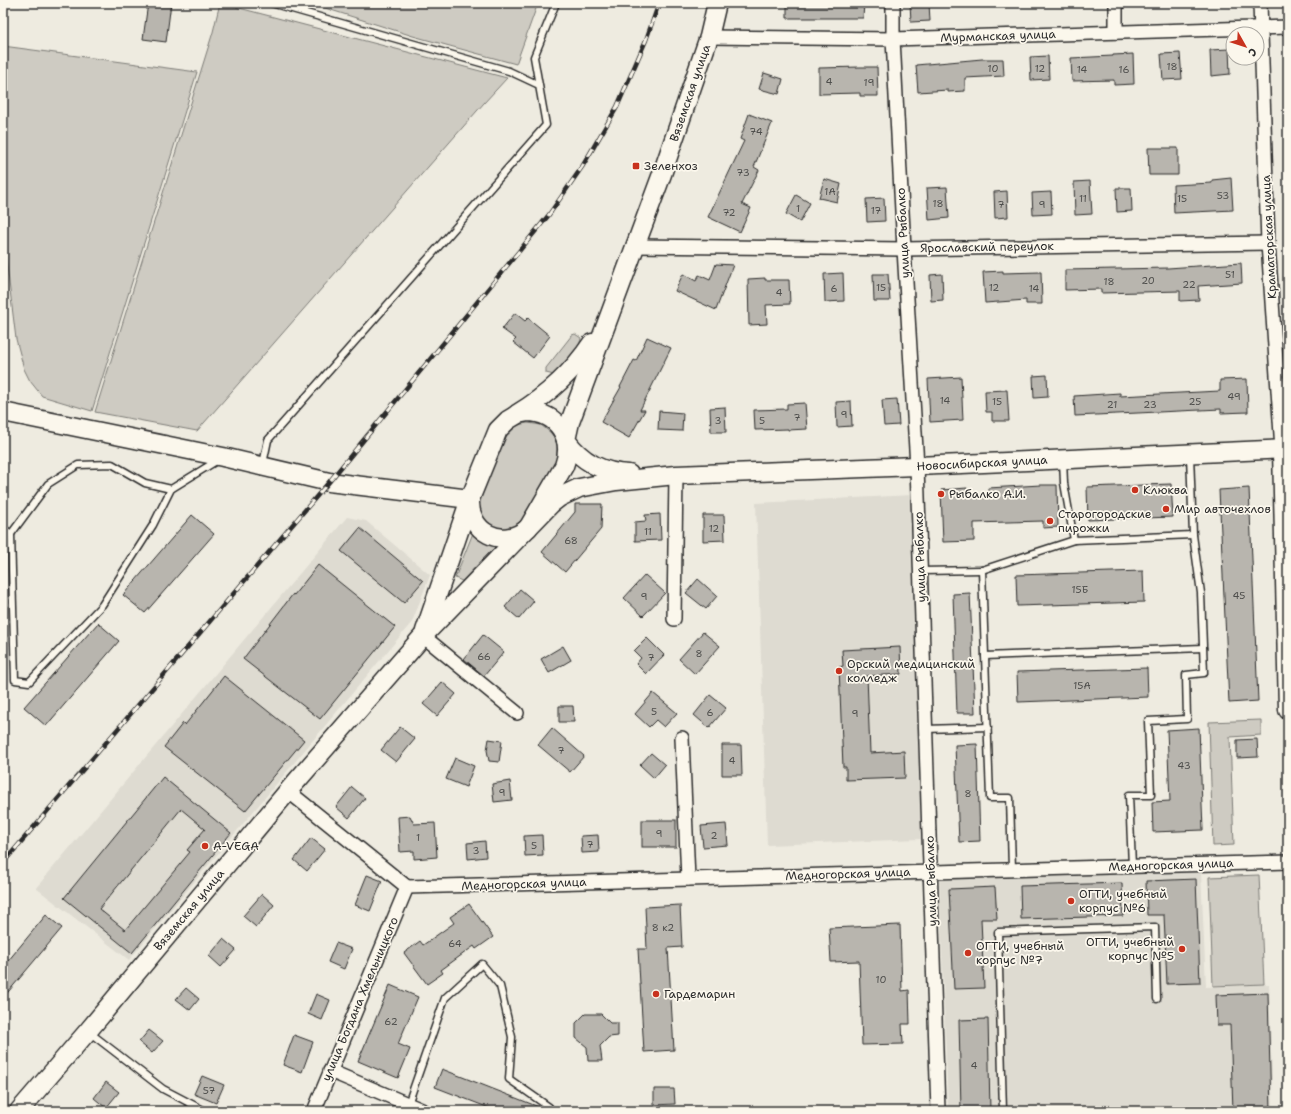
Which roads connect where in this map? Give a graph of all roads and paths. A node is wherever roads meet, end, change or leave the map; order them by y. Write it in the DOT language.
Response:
graph roads {
  1 [pos="271,3"];
  2 [pos="556,3"];
  3 [pos="717,3"];
  4 [pos="894,3"];
  5 [pos="1116,3"];
  6 [pos="1260,3"];
  7 [pos="1260,26"];
  8 [pos="1288,27"];
  9 [pos="1265,28"];
  10 [pos="1225,29"];
  11 [pos="1116,32"];
  12 [pos="709,37"];
  13 [pos="893,39"];
  14 [pos="1261,66"];
  15 [pos="539,85"];
  16 [pos="1268,243"];
  17 [pos="635,246"];
  18 [pos="904,249"];
  19 [pos="608,316"];
  20 [pos="3,412"];
  21 [pos="513,416"];
  22 [pos="566,440"];
  23 [pos="1285,449"];
  24 [pos="1190,453"];
  25 [pos="223,457"];
  26 [pos="1063,459"];
  27 [pos="262,466"];
  28 [pos="917,466"];
  29 [pos="676,475"];
  30 [pos="171,490"];
  31 [pos="470,499"];
  32 [pos="3,528"];
  33 [pos="528,528"];
  34 [pos="10,534"];
  35 [pos="1193,535"];
  36 [pos="1074,540"];
  37 [pos="982,570"];
  38 [pos="921,571"];
  39 [pos="674,619"];
  40 [pos="423,636"];
  41 [pos="1204,648"];
  42 [pos="985,656"];
  43 [pos="1287,659"];
  44 [pos="1288,710"];
  45 [pos="517,713"];
  46 [pos="988,727"];
  47 [pos="926,729"];
  48 [pos="682,738"];
  49 [pos="288,791"];
  50 [pos="1288,862"];
  51 [pos="1132,866"];
  52 [pos="1012,869"];
  53 [pos="930,871"];
  54 [pos="688,879"];
  55 [pos="407,887"];
  56 [pos="1157,999"];
  57 [pos="88,1031"];
  58 [pos="330,1071"];
  59 [pos="404,1104"];
  60 [pos="18,1111"];
  61 [pos="205,1111"];
  62 [pos="314,1111"];
  63 [pos="424,1111"];
  64 [pos="551,1111"];
  65 [pos="938,1111"];
  66 [pos="1003,1111"];
  1 -- 15 [label="lane"];
  2 -- 15 [label="lane"];
  3 -- 12 [label="main road, Вяземская улица"];
  4 -- 13 [label="street, улица Рыбалко"];
  5 -- 11 [label="street"];
  6 -- 7 [label="street, Краматорская улица"];
  8 -- 9 [label="street, Мурманская улица"];
  10 -- 11 [label="street, Мурманская улица"];
  11 -- 13 [label="street, Мурманская улица"];
  12 -- 13 [label="street, Мурманская улица"];
  12 -- 17 [label="main road, Вяземская улица"];
  13 -- 18 [label="street, улица Рыбалко"];
  14 -- 16 [label="street, Краматорская улица"];
  15 -- 27 [label="lane"];
  16 -- 18 [label="street, Ярославский переулок"];
  16 -- 23 [label="street, Краматорская улица"];
  17 -- 18 [label="street, Ярославский переулок"];
  17 -- 19 [label="main road, Вяземская улица"];
  18 -- 28 [label="street, улица Рыбалко"];
  19 -- 21 [label="main road"];
  19 -- 22 [label="main road"];
  20 -- 25 [label="main road"];
  21 -- 22 [label="main road"];
  21 -- 31 [label="main road"];
  22 -- 29 [label="main road"];
  22 -- 33 [label="main road"];
  23 -- 24 [label="main road, Новосибирская улица"];
  23 -- 43 [label="main road, Краматорская улица"];
  24 -- 26 [label="main road, Новосибирская улица"];
  24 -- 35 [label="lane"];
  25 -- 27 [label="main road"];
  25 -- 30 [label="lane"];
  26 -- 28 [label="main road, Новосибирская улица"];
  26 -- 36 [label="lane"];
  27 -- 31 [label="main road"];
  28 -- 29 [label="main road, Новосибирская улица"];
  28 -- 38 [label="street, улица Рыбалко"];
  29 -- 33 [label="main road"];
  29 -- 39 [label="street"];
  30 -- 34 [label="lane"];
  30 -- 34 [label="lane"];
  31 -- 33 [label="main road"];
  31 -- 40 [label="main road"];
  32 -- 34 [label="lane"];
  33 -- 40 [label="main road, Вяземская улица"];
  35 -- 36 [label="lane"];
  35 -- 41 [label="lane"];
  36 -- 37 [label="lane"];
  37 -- 38 [label="lane"];
  37 -- 42 [label="lane"];
  38 -- 47 [label="street, улица Рыбалко"];
  40 -- 45 [label="street"];
  40 -- 49 [label="main road, Вяземская улица"];
  41 -- 42 [label="lane"];
  41 -- 51 [label="lane"];
  42 -- 46 [label="lane"];
  43 -- 44 [label="main road, Краматорская улица"];
  46 -- 47 [label="lane"];
  46 -- 52 [label="lane"];
  47 -- 53 [label="street, улица Рыбалко"];
  48 -- 54 [label="street"];
  49 -- 55 [label="street"];
  49 -- 57 [label="main road, Вяземская улица"];
  50 -- 51 [label="street, Медногорская улица"];
  51 -- 52 [label="street, Медногорская улица"];
  52 -- 53 [label="street, Медногорская улица"];
  53 -- 54 [label="street, Медногорская улица"];
  53 -- 65 [label="street, улица Рыбалко"];
  54 -- 55 [label="street, Медногорская улица"];
  55 -- 58 [label="street, улица Богдана Хмельницкого"];
  56 -- 66 [label="lane"];
  57 -- 60 [label="main road, Вяземская улица"];
  57 -- 61 [label="lane"];
  58 -- 59 [label="street"];
  58 -- 62 [label="street, улица Богдана Хмельницкого"];
  59 -- 63 [label="street"];
  59 -- 64 [label="lane"];
}
